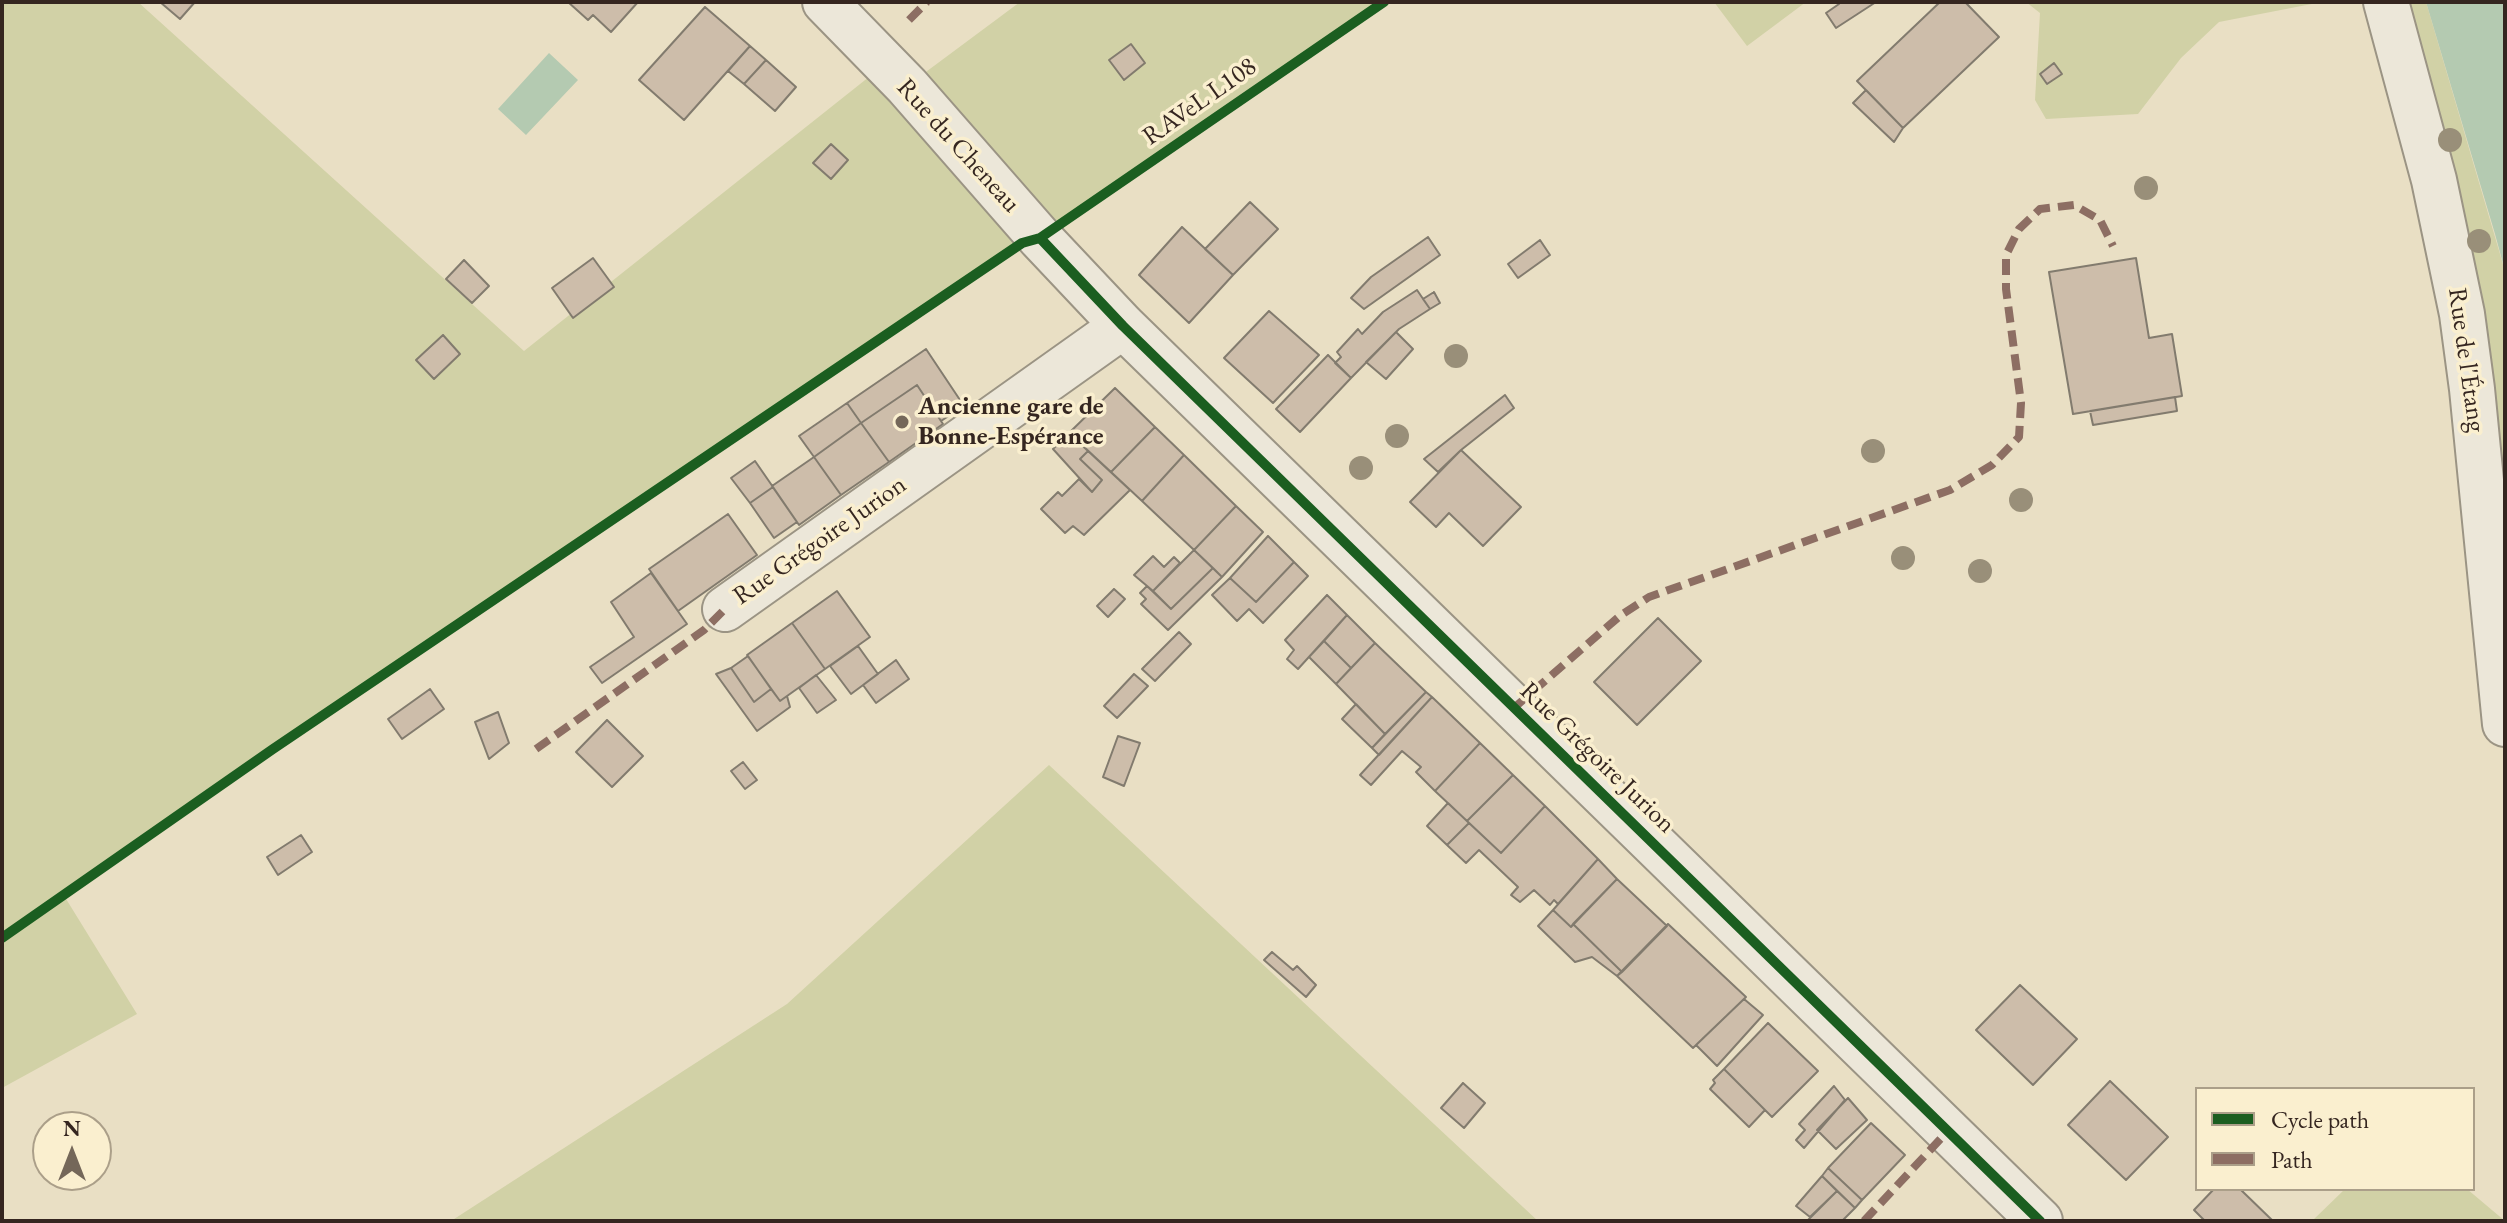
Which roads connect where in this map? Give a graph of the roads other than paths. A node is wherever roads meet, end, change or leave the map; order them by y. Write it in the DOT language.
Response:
graph roads {
  1 [pos="825,2"];
  2 [pos="2386,2"];
  3 [pos="1123,326"];
  4 [pos="725,609"];
  5 [pos="2505,724"];
  6 [pos="2040,1221"];
  1 -- 3 [label="street, Rue du Cheneau"];
  2 -- 5 [label="street, Rue de l'Étang"];
  3 -- 4 [label="street, Rue Grégoire Jurion"];
  3 -- 6 [label="street, Rue Grégoire Jurion"];
}
